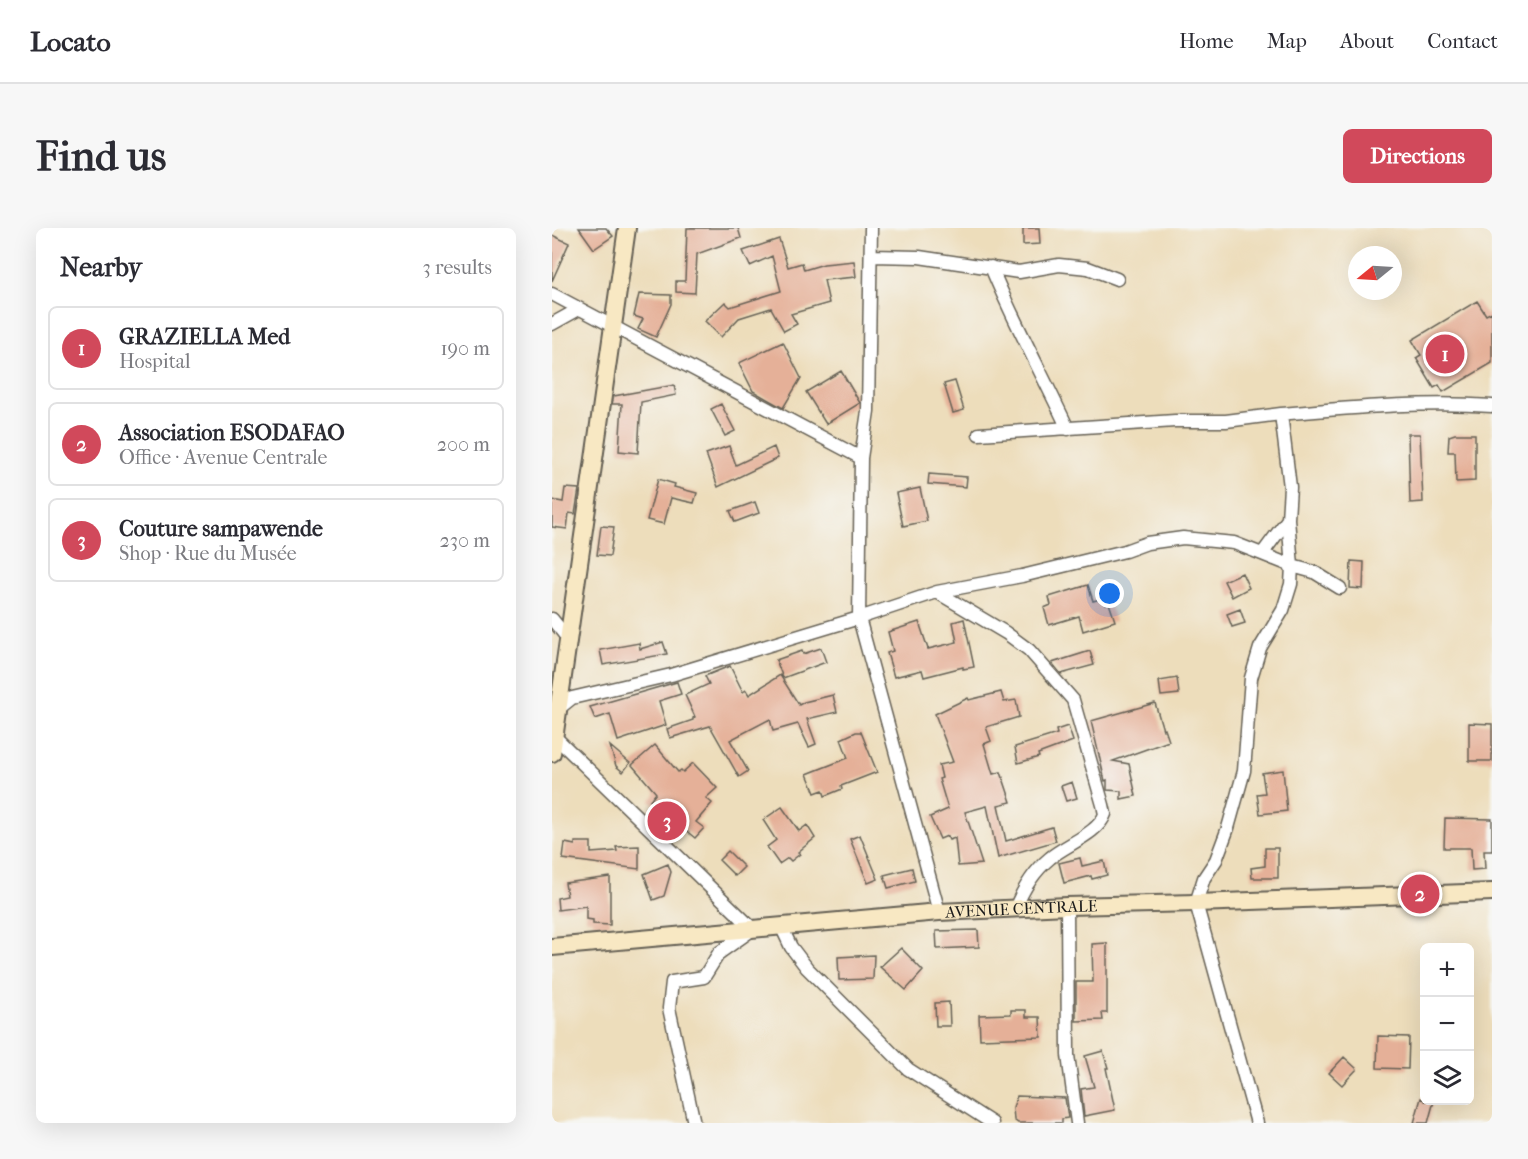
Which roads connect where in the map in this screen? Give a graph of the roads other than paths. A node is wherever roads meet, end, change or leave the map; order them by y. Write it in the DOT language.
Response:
graph roads {
  1 [pos="627,228"];
  2 [pos="871,228"];
  3 [pos="872,256"];
  4 [pos="992,267"];
  5 [pos="1117,279"];
  6 [pos="552,294"];
  7 [pos="579,309"];
  8 [pos="552,324"];
  9 [pos="613,327"];
  10 [pos="1492,406"];
  11 [pos="1281,414"];
  12 [pos="1068,429"];
  13 [pos="979,434"];
  14 [pos="861,458"];
  15 [pos="1288,519"];
  16 [pos="1262,554"];
  17 [pos="1292,566"];
  18 [pos="1340,588"];
  19 [pos="937,592"];
  20 [pos="859,618"];
  21 [pos="552,619"];
  22 [pos="569,640"];
  23 [pos="557,710"];
  24 [pos="553,741"];
  25 [pos="1492,892"];
  26 [pos="1196,903"];
  27 [pos="1067,906"];
  28 [pos="1015,909"];
  29 [pos="939,912"];
  30 [pos="781,926"];
  31 [pos="753,929"];
  32 [pos="552,947"];
  33 [pos="694,1123"];
  34 [pos="992,1123"];
  35 [pos="1077,1123"];
  36 [pos="1257,1123"];
  1 -- 9 [label="main road"];
  2 -- 3 [label="street"];
  3 -- 4 [label="street"];
  3 -- 14 [label="street"];
  4 -- 5 [label="street"];
  4 -- 12 [label="street"];
  6 -- 7 [label="street"];
  7 -- 8 [label="street"];
  7 -- 9 [label="street"];
  9 -- 14 [label="street"];
  9 -- 22 [label="main road"];
  10 -- 11 [label="street"];
  11 -- 12 [label="street"];
  11 -- 15 [label="street"];
  12 -- 13 [label="street"];
  14 -- 20 [label="street"];
  15 -- 16 [label="street"];
  15 -- 17 [label="street"];
  16 -- 17 [label="street"];
  16 -- 19 [label="street"];
  17 -- 18 [label="street"];
  17 -- 26 [label="street"];
  19 -- 20 [label="street"];
  19 -- 28 [label="street"];
  20 -- 23 [label="street"];
  20 -- 29 [label="street"];
  21 -- 22 [label="street"];
  22 -- 23 [label="main road"];
  23 -- 24 [label="main road"];
  24 -- 31 [label="street"];
  25 -- 26 [label="main road, AVENUE CENTRALE"];
  26 -- 27 [label="main road, AVENUE CENTRALE"];
  26 -- 36 [label="street"];
  27 -- 28 [label="main road, AVENUE CENTRALE"];
  27 -- 35 [label="street"];
  28 -- 29 [label="main road, AVENUE CENTRALE"];
  29 -- 30 [label="main road, AVENUE CENTRALE"];
  30 -- 31 [label="main road, AVENUE CENTRALE"];
  30 -- 34 [label="street"];
  31 -- 32 [label="main road, AVENUE CENTRALE"];
  31 -- 33 [label="street"];
}
